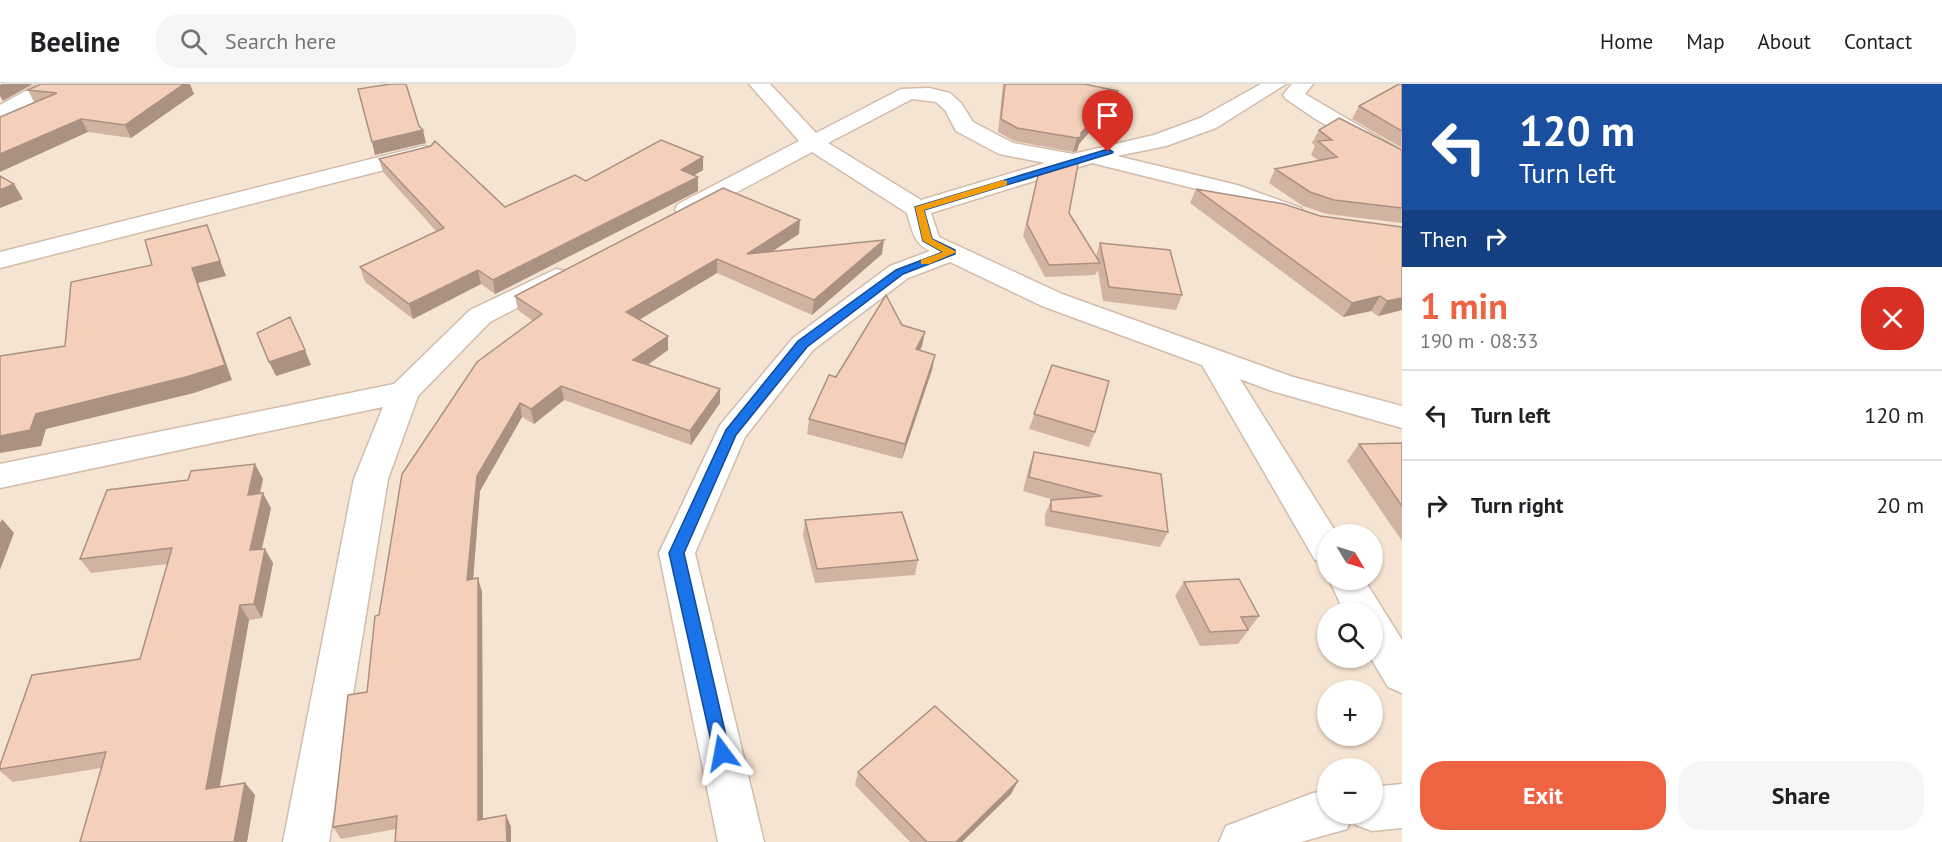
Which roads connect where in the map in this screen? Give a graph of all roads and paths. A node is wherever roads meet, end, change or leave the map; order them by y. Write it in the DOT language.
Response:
graph roads {
  1 [pos="54,84"];
  2 [pos="759,84"];
  3 [pos="1276,84"];
  4 [pos="1303,84"];
  5 [pos="946,89"];
  6 [pos="0,114"];
  7 [pos="814,144"];
  8 [pos="425,152"];
  9 [pos="1083,159"];
  10 [pos="1402,160"];
  11 [pos="918,209"];
  12 [pos="668,219"];
  13 [pos="1312,220"];
  14 [pos="952,252"];
  15 [pos="0,260"];
  16 [pos="574,267"];
  17 [pos="1213,359"];
  18 [pos="404,392"];
  19 [pos="1402,417"];
  20 [pos="0,476"];
  21 [pos="1317,532"];
  22 [pos="1383,643"];
  23 [pos="1402,675"];
  24 [pos="1402,806"];
  25 [pos="1383,808"];
  26 [pos="1317,815"];
  27 [pos="306,842"];
  28 [pos="741,842"];
  29 [pos="1242,842"];
  1 -- 6 [label="street"];
  2 -- 7 [label="street"];
  3 -- 9 [label="street"];
  4 -- 10 [label="street"];
  5 -- 7 [label="street"];
  5 -- 9 [label="street"];
  7 -- 11 [label="street"];
  7 -- 12 [label="street"];
  8 -- 15 [label="street"];
  9 -- 11 [label="street"];
  9 -- 13 [label="street"];
  11 -- 14 [label="street"];
  14 -- 17 [label="street"];
  14 -- 28 [label="street"];
  16 -- 18 [label="street"];
  17 -- 19 [label="street"];
  17 -- 21 [label="street"];
  18 -- 20 [label="street"];
  18 -- 27 [label="street"];
  22 -- 23 [label="street"];
  24 -- 25 [label="street"];
  26 -- 29 [label="street"];
}
